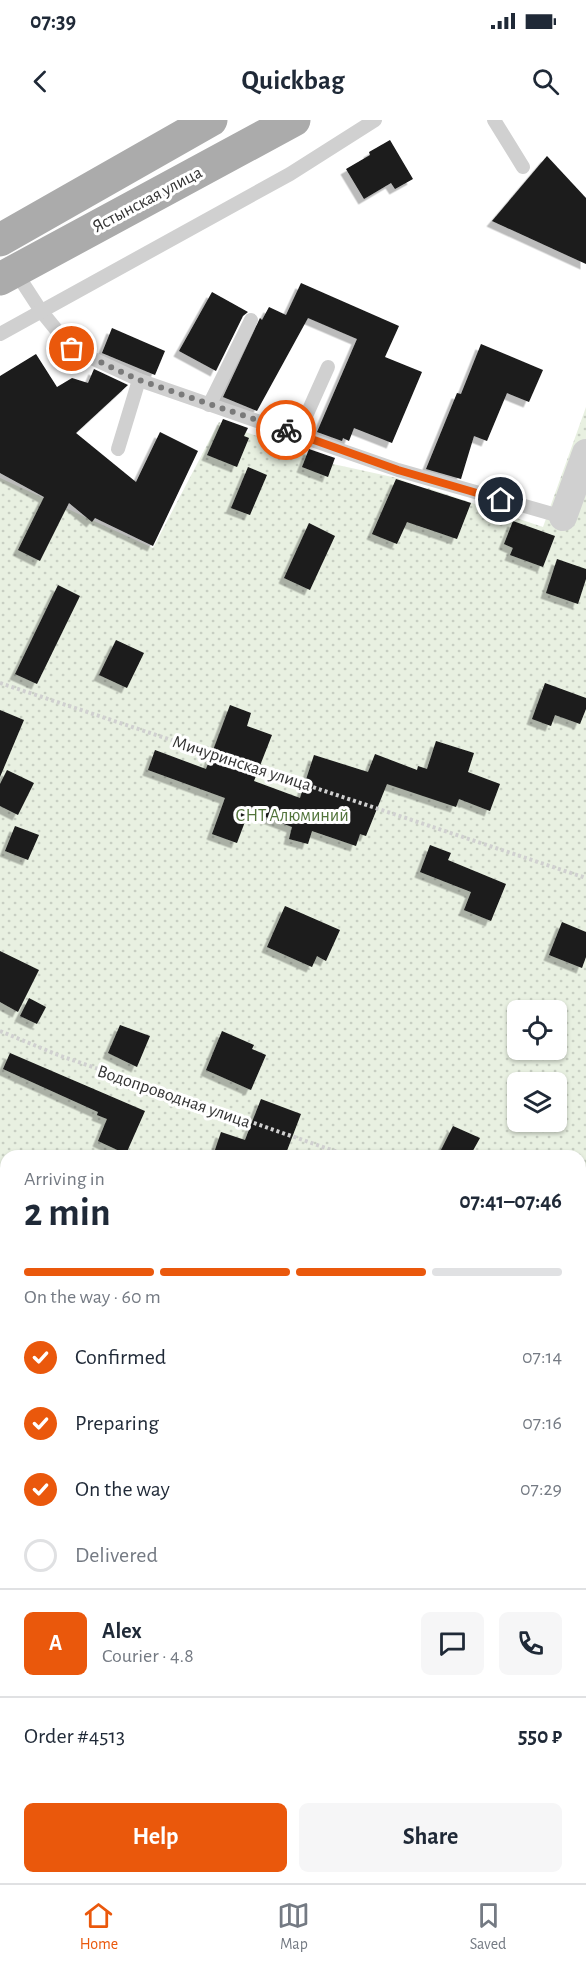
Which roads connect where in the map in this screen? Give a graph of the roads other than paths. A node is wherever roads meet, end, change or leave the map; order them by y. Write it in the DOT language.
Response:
graph roads {
  1 [pos="211,120"];
  2 [pos="294,120"];
  3 [pos="375,120"];
  4 [pos="494,120"];
  5 [pos="523,167"];
  6 [pos="0,240"];
  7 [pos="7,275"];
  8 [pos="41,311"];
  9 [pos="251,320"];
  10 [pos="0,334"];
  11 [pos="328,367"];
  12 [pos="139,380"];
  13 [pos="209,405"];
  14 [pos="298,434"];
  15 [pos="118,449"];
  16 [pos="586,453"];
  17 [pos="563,518"];
  1 -- 6 [label="main road, Ястынская улица"];
  2 -- 7 [label="main road, Ястынская улица"];
  3 -- 8 [label="lane"];
  4 -- 5 [label="lane"];
  7 -- 8 [label="lane"];
  8 -- 10 [label="lane"];
  8 -- 12 [label="lane"];
  9 -- 13 [label="lane"];
  11 -- 14 [label="lane"];
  12 -- 13 [label="lane"];
  12 -- 15 [label="lane"];
  13 -- 14 [label="lane"];
  14 -- 17 [label="lane"];
  16 -- 17 [label="street"];
}
